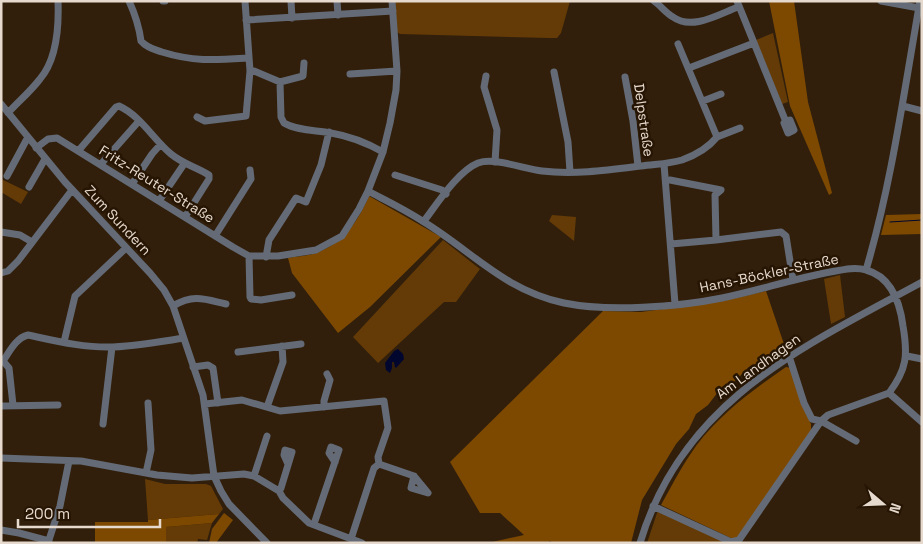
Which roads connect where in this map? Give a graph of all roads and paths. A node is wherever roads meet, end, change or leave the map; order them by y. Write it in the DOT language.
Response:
graph roads {
  1 [pos="58,1"];
  2 [pos="137,1"];
  3 [pos="245,1"];
  4 [pos="291,1"];
  5 [pos="337,1"];
  6 [pos="392,1"];
  7 [pos="654,1"];
  8 [pos="881,1"];
  9 [pos="737,4"];
  10 [pos="131,5"];
  11 [pos="920,5"];
  12 [pos="393,11"];
  13 [pos="338,15"];
  14 [pos="292,18"];
  15 [pos="246,20"];
  16 [pos="754,43"];
  17 [pos="678,44"];
  18 [pos="249,58"];
  19 [pos="304,63"];
  20 [pos="690,68"];
  21 [pos="250,71"];
  22 [pos="397,71"];
  23 [pos="554,72"];
  24 [pos="350,74"];
  25 [pos="486,76"];
  26 [pos="626,77"];
  27 [pos="280,82"];
  28 [pos="721,94"];
  29 [pos="703,102"];
  30 [pos="903,106"];
  31 [pos="4,109"];
  32 [pos="922,111"];
  33 [pos="197,117"];
  34 [pos="139,120"];
  35 [pos="786,122"];
  36 [pos="740,128"];
  37 [pos="329,132"];
  38 [pos="28,137"];
  39 [pos="717,137"];
  40 [pos="160,145"];
  41 [pos="36,148"];
  42 [pos="79,150"];
  43 [pos="383,152"];
  44 [pos="45,159"];
  45 [pos="495,162"];
  46 [pos="101,164"];
  47 [pos="184,164"];
  48 [pos="664,164"];
  49 [pos="638,166"];
  50 [pos="250,170"];
  51 [pos="570,172"];
  52 [pos="395,174"];
  53 [pos="7,176"];
  54 [pos="670,180"];
  55 [pos="132,184"];
  56 [pos="29,186"];
  57 [pos="72,190"];
  58 [pos="368,190"];
  59 [pos="446,194"];
  60 [pos="159,201"];
  61 [pos="185,217"];
  62 [pos="424,221"];
  63 [pos="1,232"];
  64 [pos="215,236"];
  65 [pos="716,240"];
  66 [pos="32,242"];
  67 [pos="671,244"];
  68 [pos="126,248"];
  69 [pos="249,256"];
  70 [pos="266,257"];
  71 [pos="866,270"];
  72 [pos="1,273"];
  73 [pos="793,280"];
  74 [pos="922,282"];
  75 [pos="292,295"];
  76 [pos="896,296"];
  77 [pos="226,304"];
  78 [pos="675,304"];
  79 [pos="173,306"];
  80 [pos="183,338"];
  81 [pos="64,342"];
  82 [pos="301,344"];
  83 [pos="282,346"];
  84 [pos="112,347"];
  85 [pos="238,352"];
  86 [pos="789,356"];
  87 [pos="907,356"];
  88 [pos="922,360"];
  89 [pos="2,361"];
  90 [pos="193,367"];
  91 [pos="327,374"];
  92 [pos="889,393"];
  93 [pos="148,403"];
  94 [pos="218,403"];
  95 [pos="13,404"];
  96 [pos="205,404"];
  97 [pos="1,406"];
  98 [pos="58,406"];
  99 [pos="267,407"];
  100 [pos="324,407"];
  101 [pos="820,421"];
  102 [pos="922,422"];
  103 [pos="104,424"];
  104 [pos="267,436"];
  105 [pos="856,441"];
  106 [pos="1,458"];
  107 [pos="70,461"];
  108 [pos="335,462"];
  109 [pos="288,464"];
  110 [pos="378,464"];
  111 [pos="146,473"];
  112 [pos="214,476"];
  113 [pos="254,476"];
  114 [pos="414,476"];
  115 [pos="279,491"];
  116 [pos="653,506"];
  117 [pos="314,524"];
  118 [pos="1,530"];
  119 [pos="351,539"];
  120 [pos="49,542"];
  121 [pos="267,543"];
  122 [pos="362,543"];
  123 [pos="640,543"];
  1 -- 31 [label="street"];
  2 -- 10 [label="street"];
  3 -- 15 [label="street"];
  4 -- 14 [label="street"];
  5 -- 13 [label="street"];
  6 -- 12 [label="street, Fritz-Reuter-Straße"];
  7 -- 9 [label="street"];
  8 -- 11 [label="street"];
  9 -- 16 [label="street"];
  10 -- 18 [label="street"];
  11 -- 30 [label="street"];
  12 -- 13 [label="street"];
  12 -- 22 [label="street, Fritz-Reuter-Straße"];
  13 -- 14 [label="street"];
  14 -- 15 [label="street"];
  15 -- 18 [label="street"];
  16 -- 20 [label="street"];
  16 -- 35 [label="street"];
  17 -- 20 [label="street"];
  18 -- 21 [label="street"];
  19 -- 27 [label="street"];
  20 -- 29 [label="street"];
  21 -- 27 [label="street"];
  21 -- 33 [label="street"];
  22 -- 24 [label="street"];
  22 -- 43 [label="street, Fritz-Reuter-Straße"];
  23 -- 51 [label="street"];
  25 -- 45 [label="street"];
  26 -- 49 [label="street, Delpstraße"];
  27 -- 37 [label="street"];
  28 -- 29 [label="street"];
  29 -- 39 [label="street"];
  30 -- 32 [label="street"];
  30 -- 71 [label="street"];
  31 -- 38 [label="street, Zum Sundern"];
  34 -- 40 [label="street"];
  34 -- 42 [label="street"];
  34 -- 46 [label="street"];
  36 -- 39 [label="street"];
  37 -- 43 [label="street"];
  37 -- 70 [label="street"];
  38 -- 41 [label="street, Zum Sundern"];
  38 -- 53 [label="street"];
  39 -- 48 [label="street"];
  40 -- 47 [label="street"];
  40 -- 55 [label="street"];
  41 -- 42 [label="street, Fritz-Reuter-Straße"];
  41 -- 44 [label="street, Zum Sundern"];
  42 -- 46 [label="street, Fritz-Reuter-Straße"];
  43 -- 58 [label="street, Fritz-Reuter-Straße"];
  44 -- 56 [label="street"];
  44 -- 57 [label="street, Zum Sundern"];
  45 -- 51 [label="street"];
  45 -- 59 [label="street"];
  46 -- 55 [label="street, Fritz-Reuter-Straße"];
  47 -- 60 [label="street"];
  47 -- 61 [label="street"];
  48 -- 49 [label="street"];
  48 -- 67 [label="street"];
  49 -- 51 [label="street"];
  50 -- 64 [label="street"];
  52 -- 59 [label="street"];
  54 -- 65 [label="street"];
  55 -- 60 [label="street, Fritz-Reuter-Straße"];
  57 -- 66 [label="street"];
  57 -- 68 [label="street, Zum Sundern"];
  58 -- 62 [label="street, Hans-Böckler-Straße"];
  58 -- 70 [label="street, Fritz-Reuter-Straße"];
  59 -- 62 [label="street"];
  60 -- 61 [label="street, Fritz-Reuter-Straße"];
  61 -- 64 [label="street, Fritz-Reuter-Straße"];
  62 -- 78 [label="street, Hans-Böckler-Straße"];
  63 -- 66 [label="street"];
  64 -- 69 [label="street, Fritz-Reuter-Straße"];
  65 -- 67 [label="street"];
  65 -- 73 [label="street"];
  66 -- 72 [label="street"];
  67 -- 78 [label="street"];
  68 -- 79 [label="street, Zum Sundern"];
  68 -- 81 [label="street"];
  69 -- 70 [label="street, Fritz-Reuter-Straße"];
  69 -- 75 [label="street"];
  71 -- 73 [label="street, Hans-Böckler-Straße"];
  71 -- 76 [label="street"];
  73 -- 78 [label="street, Hans-Böckler-Straße"];
  74 -- 76 [label="street, Am Landhagen"];
  76 -- 86 [label="street, Am Landhagen"];
  76 -- 87 [label="street"];
  77 -- 79 [label="street"];
  79 -- 80 [label="street, Zum Sundern"];
  80 -- 84 [label="street"];
  80 -- 90 [label="street, Zum Sundern"];
  81 -- 84 [label="street"];
  81 -- 89 [label="street"];
  82 -- 83 [label="street"];
  83 -- 85 [label="street"];
  83 -- 99 [label="street"];
  84 -- 103 [label="street"];
  86 -- 101 [label="street"];
  86 -- 116 [label="street, Am Landhagen"];
  87 -- 88 [label="street"];
  87 -- 92 [label="street"];
  89 -- 95 [label="street"];
  90 -- 94 [label="street"];
  90 -- 96 [label="street, Zum Sundern"];
  91 -- 100 [label="street"];
  92 -- 101 [label="street"];
  92 -- 102 [label="street"];
  93 -- 111 [label="street"];
  94 -- 96 [label="street"];
  94 -- 99 [label="street"];
  95 -- 97 [label="street"];
  95 -- 98 [label="street"];
  96 -- 112 [label="street, Zum Sundern"];
  99 -- 100 [label="street"];
  100 -- 110 [label="street"];
  101 -- 105 [label="street"];
  101 -- 116 [label="street"];
  104 -- 113 [label="street"];
  106 -- 107 [label="street"];
  107 -- 111 [label="street"];
  107 -- 120 [label="street"];
  108 -- 117 [label="street"];
  109 -- 115 [label="street"];
  110 -- 114 [label="street"];
  110 -- 119 [label="street"];
  111 -- 112 [label="street"];
  112 -- 113 [label="street"];
  112 -- 121 [label="street, Zum Sundern"];
  113 -- 115 [label="street"];
  115 -- 117 [label="street"];
  116 -- 123 [label="street, Am Landhagen"];
  117 -- 119 [label="street"];
  118 -- 120 [label="street"];
  119 -- 122 [label="street"];
}
